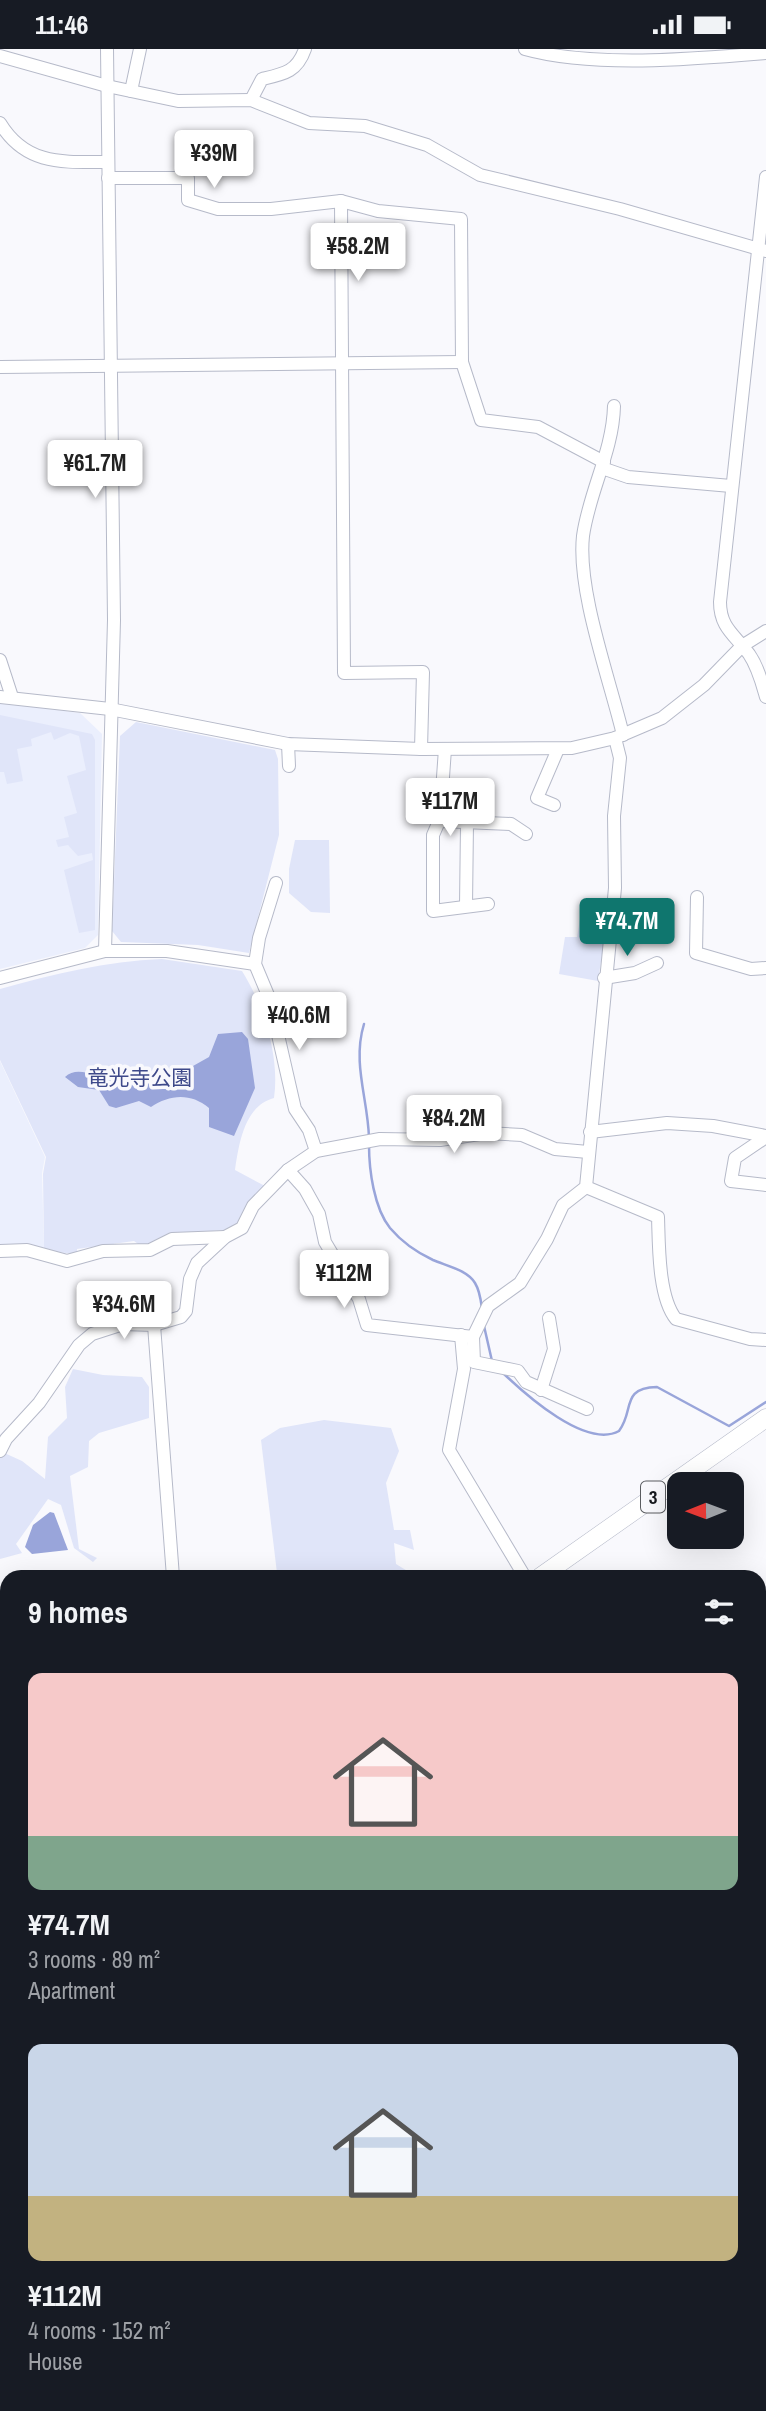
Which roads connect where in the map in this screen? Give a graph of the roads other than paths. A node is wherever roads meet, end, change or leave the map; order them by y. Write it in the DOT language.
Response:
graph roads {
  1 [pos="19,49"];
  2 [pos="107,49"];
  3 [pos="140,49"];
  4 [pos="305,49"];
  5 [pos="525,49"];
  6 [pos="766,53"];
  7 [pos="1,59"];
  8 [pos="24,64"];
  9 [pos="107,86"];
  10 [pos="131,91"];
  11 [pos="251,100"];
  12 [pos="0,123"];
  13 [pos="108,162"];
  14 [pos="766,177"];
  15 [pos="108,179"];
  16 [pos="341,201"];
  17 [pos="762,250"];
  18 [pos="462,362"];
  19 [pos="341,364"];
  20 [pos="110,366"];
  21 [pos="0,367"];
  22 [pos="614,406"];
  23 [pos="603,465"];
  24 [pos="731,487"];
  25 [pos="766,631"];
  26 [pos="742,646"];
  27 [pos="0,660"];
  28 [pos="6,697"];
  29 [pos="766,697"];
  30 [pos="110,709"];
  31 [pos="619,737"];
  32 [pos="288,744"];
  33 [pos="421,749"];
  34 [pos="445,749"];
  35 [pos="558,749"];
  36 [pos="289,766"];
  37 [pos="554,805"];
  38 [pos="440,821"];
  39 [pos="467,823"];
  40 [pos="526,834"];
  41 [pos="276,883"];
  42 [pos="697,897"];
  43 [pos="488,904"];
  44 [pos="466,906"];
  45 [pos="105,951"];
  46 [pos="657,963"];
  47 [pos="255,964"];
  48 [pos="766,968"];
  49 [pos="0,978"];
  50 [pos="604,978"];
  51 [pos="590,1132"];
  52 [pos="766,1137"];
  53 [pos="316,1150"];
  54 [pos="588,1152"];
  55 [pos="288,1170"];
  56 [pos="766,1185"];
  57 [pos="586,1187"];
  58 [pos="225,1237"];
  59 [pos="0,1251"];
  60 [pos="549,1318"];
  61 [pos="154,1325"];
  62 [pos="467,1336"];
  63 [pos="766,1340"];
  64 [pos="541,1389"];
  65 [pos="587,1409"];
  66 [pos="766,1418"];
  67 [pos="0,1451"];
  68 [pos="172,1570"];
  69 [pos="521,1570"];
  70 [pos="550,1570"];
  1 -- 8 [label="street"];
  2 -- 9 [label="street"];
  3 -- 10 [label="street"];
  4 -- 11 [label="street"];
  5 -- 6 [label="street"];
  7 -- 8 [label="street"];
  8 -- 9 [label="street"];
  9 -- 10 [label="street"];
  9 -- 13 [label="street"];
  10 -- 11 [label="street"];
  11 -- 17 [label="street"];
  12 -- 13 [label="street"];
  13 -- 15 [label="street"];
  14 -- 17 [label="street"];
  15 -- 16 [label="street"];
  15 -- 20 [label="street"];
  16 -- 18 [label="street"];
  16 -- 19 [label="street"];
  17 -- 24 [label="street"];
  18 -- 19 [label="street"];
  18 -- 23 [label="street"];
  19 -- 20 [label="street"];
  19 -- 33 [label="street"];
  20 -- 21 [label="street"];
  20 -- 30 [label="street"];
  22 -- 23 [label="street"];
  23 -- 24 [label="street"];
  23 -- 31 [label="street"];
  24 -- 26 [label="street"];
  25 -- 26 [label="street"];
  26 -- 29 [label="street"];
  26 -- 31 [label="street"];
  27 -- 28 [label="street"];
  28 -- 30 [label="street"];
  30 -- 32 [label="street"];
  30 -- 45 [label="street"];
  31 -- 35 [label="street"];
  31 -- 50 [label="street"];
  32 -- 33 [label="street"];
  32 -- 36 [label="street"];
  33 -- 34 [label="street"];
  34 -- 35 [label="street"];
  34 -- 38 [label="street"];
  35 -- 37 [label="street"];
  38 -- 39 [label="street"];
  38 -- 44 [label="street"];
  39 -- 40 [label="street"];
  39 -- 44 [label="street"];
  41 -- 47 [label="street"];
  42 -- 48 [label="street"];
  43 -- 44 [label="street"];
  45 -- 47 [label="street"];
  45 -- 49 [label="street"];
  46 -- 50 [label="street"];
  47 -- 53 [label="street"];
  50 -- 51 [label="street"];
  51 -- 52 [label="street"];
  51 -- 54 [label="street"];
  52 -- 56 [label="street"];
  53 -- 54 [label="street"];
  53 -- 55 [label="street"];
  54 -- 57 [label="street"];
  55 -- 58 [label="street"];
  55 -- 62 [label="street"];
  57 -- 62 [label="street"];
  57 -- 63 [label="street"];
  58 -- 59 [label="street"];
  58 -- 61 [label="street"];
  60 -- 64 [label="street"];
  61 -- 67 [label="street"];
  61 -- 68 [label="street"];
  62 -- 64 [label="street"];
  62 -- 69 [label="street"];
  64 -- 65 [label="street"];
  66 -- 70 [label="highway, 3"];
}
